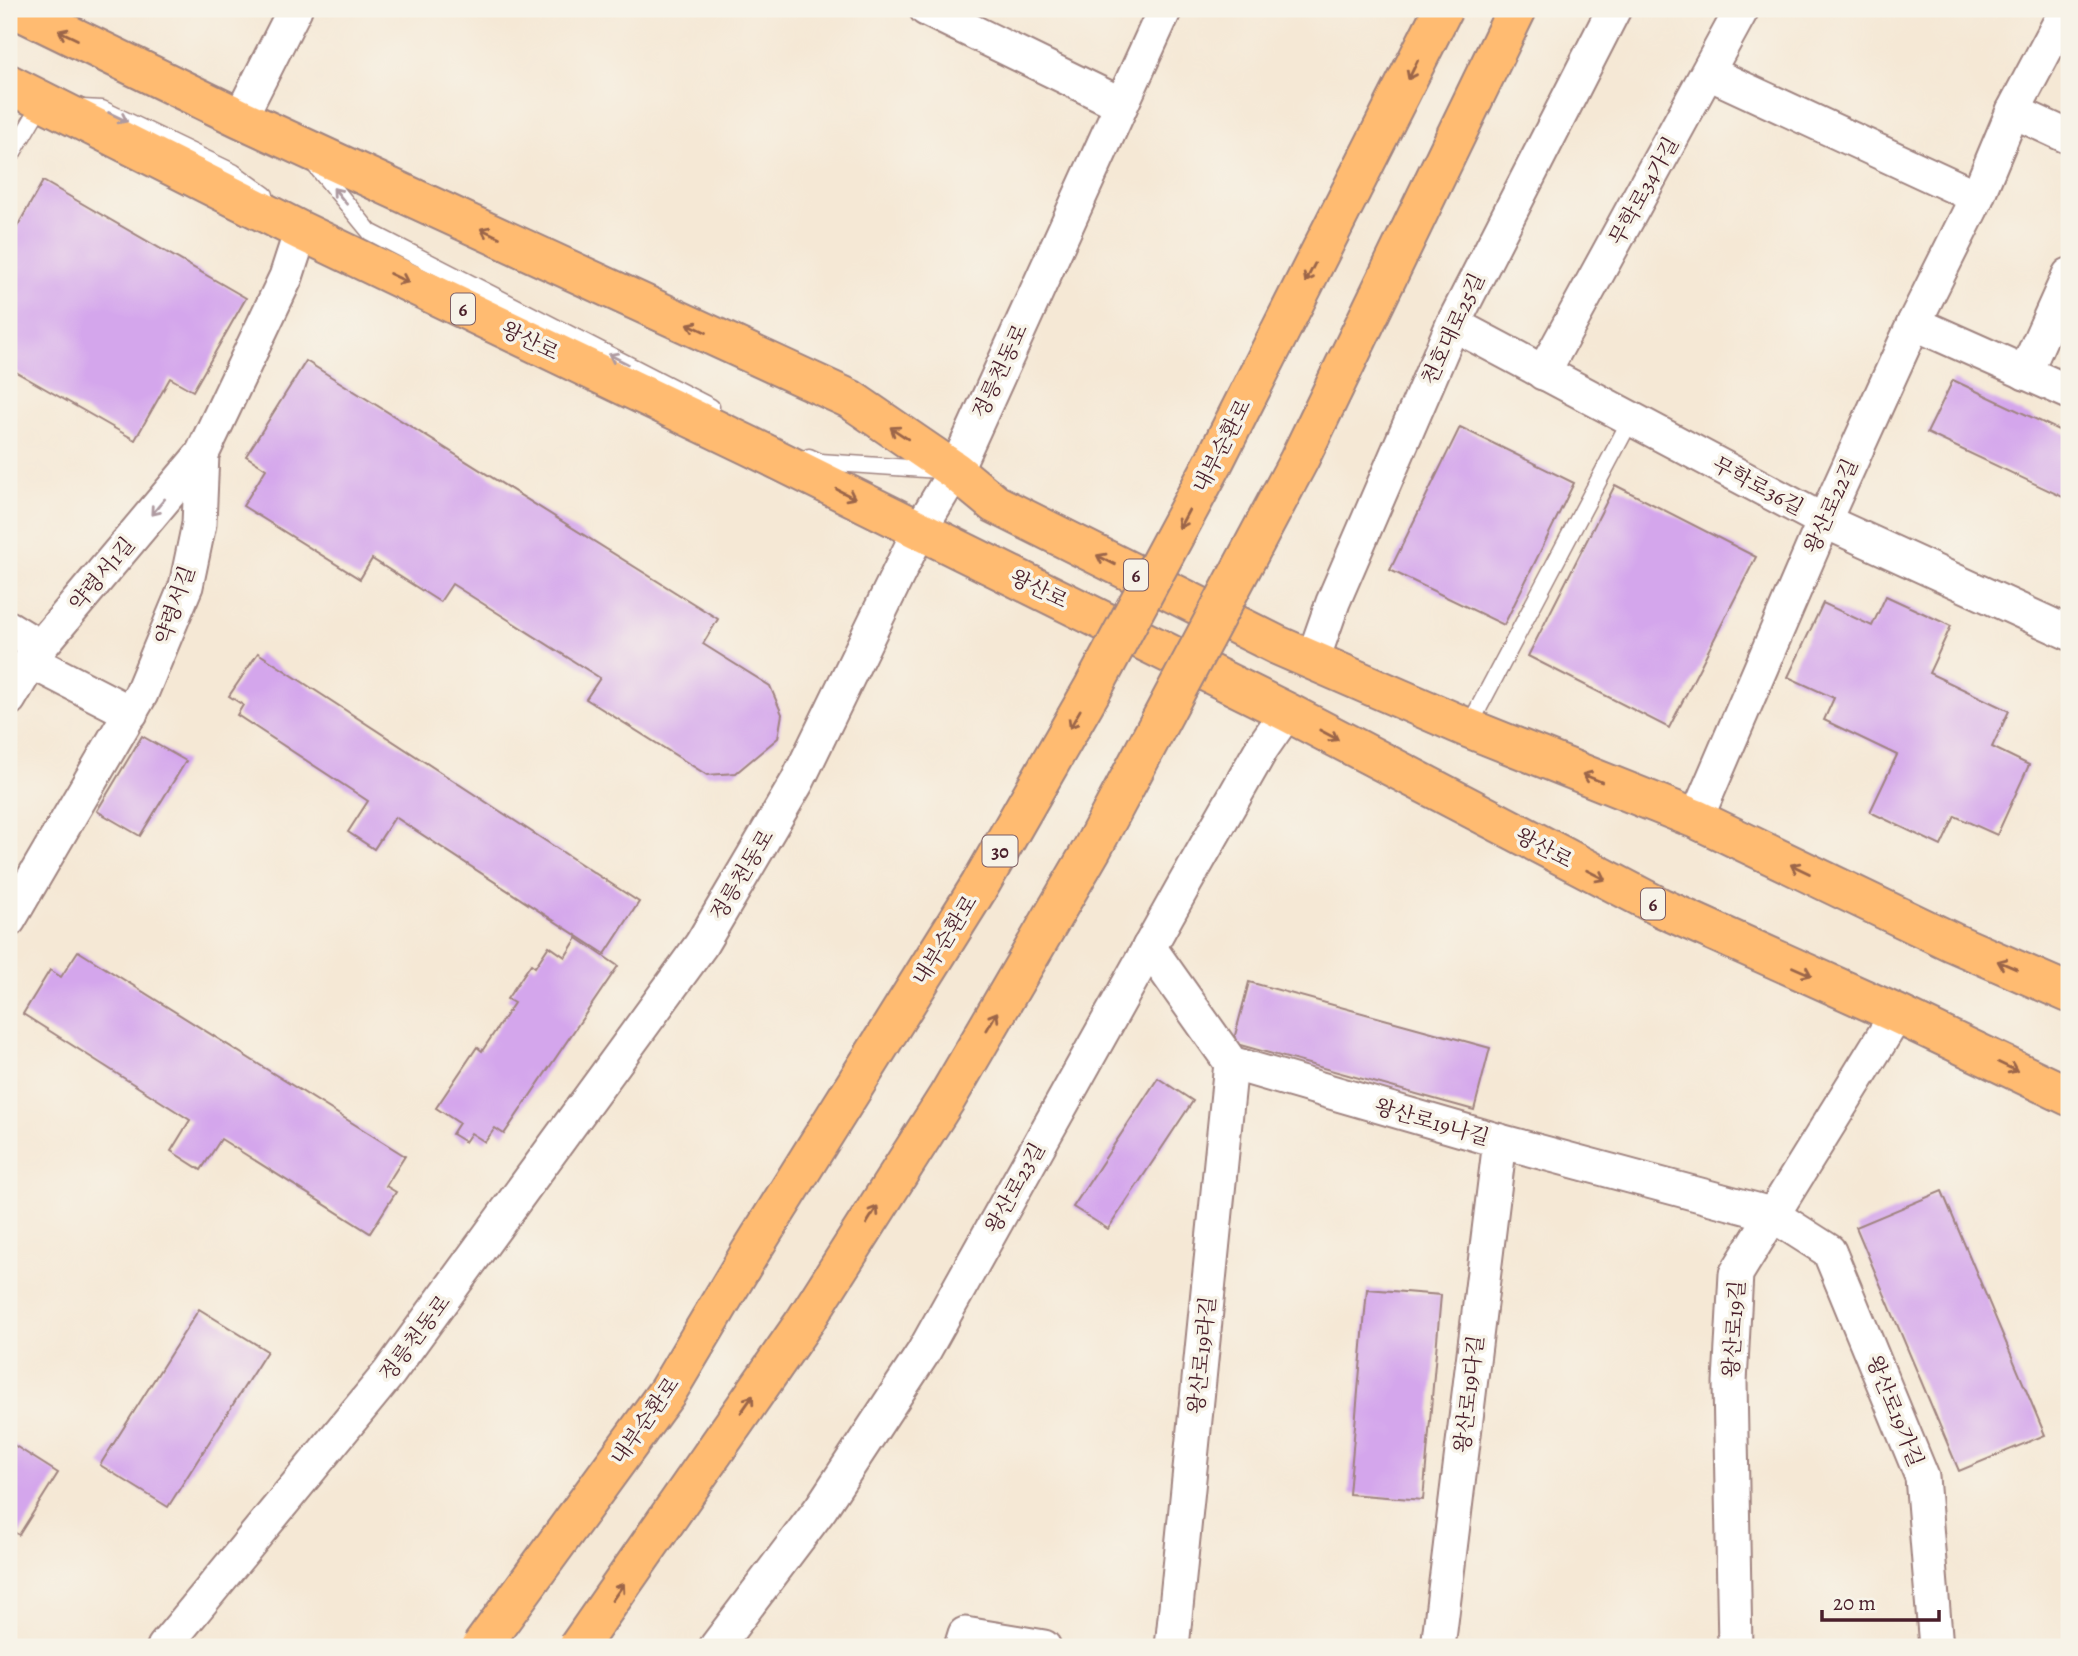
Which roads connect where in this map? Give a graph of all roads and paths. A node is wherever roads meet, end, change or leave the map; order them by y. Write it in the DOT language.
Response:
graph roads {
  1 [pos="16,9"];
  2 [pos="295,9"];
  3 [pos="926,9"];
  4 [pos="1165,9"];
  5 [pos="1443,9"];
  6 [pos="1517,9"];
  7 [pos="1614,9"];
  8 [pos="1742,9"];
  9 [pos="2067,9"];
  10 [pos="1709,73"];
  11 [pos="9,84"];
  12 [pos="47,103"];
  13 [pos="1121,104"];
  14 [pos="2013,111"];
  15 [pos="240,118"];
  16 [pos="2069,137"];
  17 [pos="299,146"];
  18 [pos="9,159"];
  19 [pos="1977,197"];
  20 [pos="301,231"];
  21 [pos="346,253"];
  22 [pos="2069,275"];
  23 [pos="1914,323"];
  24 [pos="1453,324"];
  25 [pos="1544,373"];
  26 [pos="2025,373"];
  27 [pos="2069,392"];
  28 [pos="723,412"];
  29 [pos="1631,419"];
  30 [pos="783,444"];
  31 [pos="202,454"];
  32 [pos="955,471"];
  33 [pos="1824,521"];
  34 [pos="919,531"];
  35 [pos="9,628"];
  36 [pos="2069,633"];
  37 [pos="35,654"];
  38 [pos="1313,659"];
  39 [pos="9,699"];
  40 [pos="1287,712"];
  41 [pos="131,713"];
  42 [pos="1468,728"];
  43 [pos="1696,819"];
  44 [pos="9,920"];
  45 [pos="1149,947"];
  46 [pos="2069,993"];
  47 [pos="1897,1014"];
  48 [pos="1231,1063"];
  49 [pos="2069,1096"];
  50 [pos="1500,1142"];
  51 [pos="1771,1213"];
  52 [pos="164,1647"];
  53 [pos="481,1647"];
  54 [pos="578,1647"];
  55 [pos="716,1647"];
  56 [pos="961,1647"];
  57 [pos="1044,1647"];
  58 [pos="1172,1647"];
  59 [pos="1438,1647"];
  60 [pos="1735,1647"];
  61 [pos="1936,1647"];
  15 -- 1 [label="main road, 왕산로 / 6, one-way"];
  2 -- 15 [label="street"];
  3 -- 13 [label="street"];
  4 -- 13 [label="street, 정릉천동로"];
  5 -- 53 [label="main road, 내부순환로 / 30, one-way, bridge"];
  54 -- 6 [label="main road, one-way, bridge"];
  7 -- 24 [label="street, 천호대로25길"];
  8 -- 10 [label="street, 무학로34가길"];
  9 -- 14 [label="street, 왕산로22길"];
  10 -- 19 [label="street"];
  10 -- 25 [label="street, 무학로34가길"];
  11 -- 12 [label="main road, 왕산로 / 6"];
  12 -- 18 [label="lane"];
  12 -- 20 [label="main road, 왕산로 / 6"];
  12 -- 21 [label="lane, one-way"];
  13 -- 32 [label="street, 정릉천동로"];
  14 -- 16 [label="street"];
  14 -- 19 [label="street, 왕산로22길"];
  15 -- 17 [label="main road, 왕산로 / 6"];
  28 -- 17 [label="lane, 왕산로, one-way"];
  32 -- 17 [label="main road, 왕산로 / 6, one-way"];
  19 -- 23 [label="street, 왕산로22길"];
  20 -- 21 [label="main road, 왕산로 / 6"];
  20 -- 31 [label="street, 약령서길"];
  21 -- 34 [label="main road, 왕산로 / 6, one-way"];
  22 -- 26 [label="street"];
  23 -- 26 [label="street"];
  23 -- 33 [label="street, 왕산로22길"];
  24 -- 25 [label="street, 무학로36길"];
  24 -- 38 [label="street, 천호대로25길"];
  25 -- 29 [label="street, 무학로36길"];
  26 -- 27 [label="street"];
  29 -- 33 [label="street, 무학로36길"];
  29 -- 42 [label="lane"];
  30 -- 32 [label="lane"];
  31 -- 37 [label="street, 약령서1길, one-way"];
  31 -- 41 [label="street, 약령서길"];
  32 -- 34 [label="street, 정릉천동로"];
  38 -- 32 [label="main road, 왕산로 / 6, one-way, bridge"];
  33 -- 36 [label="street, 무학로36길"];
  33 -- 43 [label="street, 왕산로22길"];
  34 -- 40 [label="main road, 왕산로 / 6, bridge"];
  34 -- 52 [label="street, 정릉천동로"];
  35 -- 37 [label="street"];
  37 -- 39 [label="street, 약령서1길"];
  37 -- 41 [label="street"];
  38 -- 42 [label="main road, 왕산로 / 6"];
  40 -- 45 [label="street, 왕산로23길"];
  40 -- 47 [label="main road, 왕산로 / 6, one-way"];
  41 -- 44 [label="street, 약령서길"];
  43 -- 42 [label="main road, 왕산로 / 6, one-way"];
  46 -- 43 [label="main road, 왕산로 / 6, one-way"];
  45 -- 48 [label="street"];
  45 -- 55 [label="street, 왕산로23길"];
  47 -- 49 [label="main road, 왕산로 / 6, one-way"];
  47 -- 51 [label="street, 왕산로19길"];
  48 -- 50 [label="street, 왕산로19나길"];
  48 -- 58 [label="street, 왕산로19라길"];
  50 -- 51 [label="street, 왕산로19나길"];
  50 -- 59 [label="street, 왕산로19다길"];
  51 -- 60 [label="street, 왕산로19길"];
  51 -- 61 [label="street, 왕산로19가길"];
  56 -- 57 [label="street"];
}
